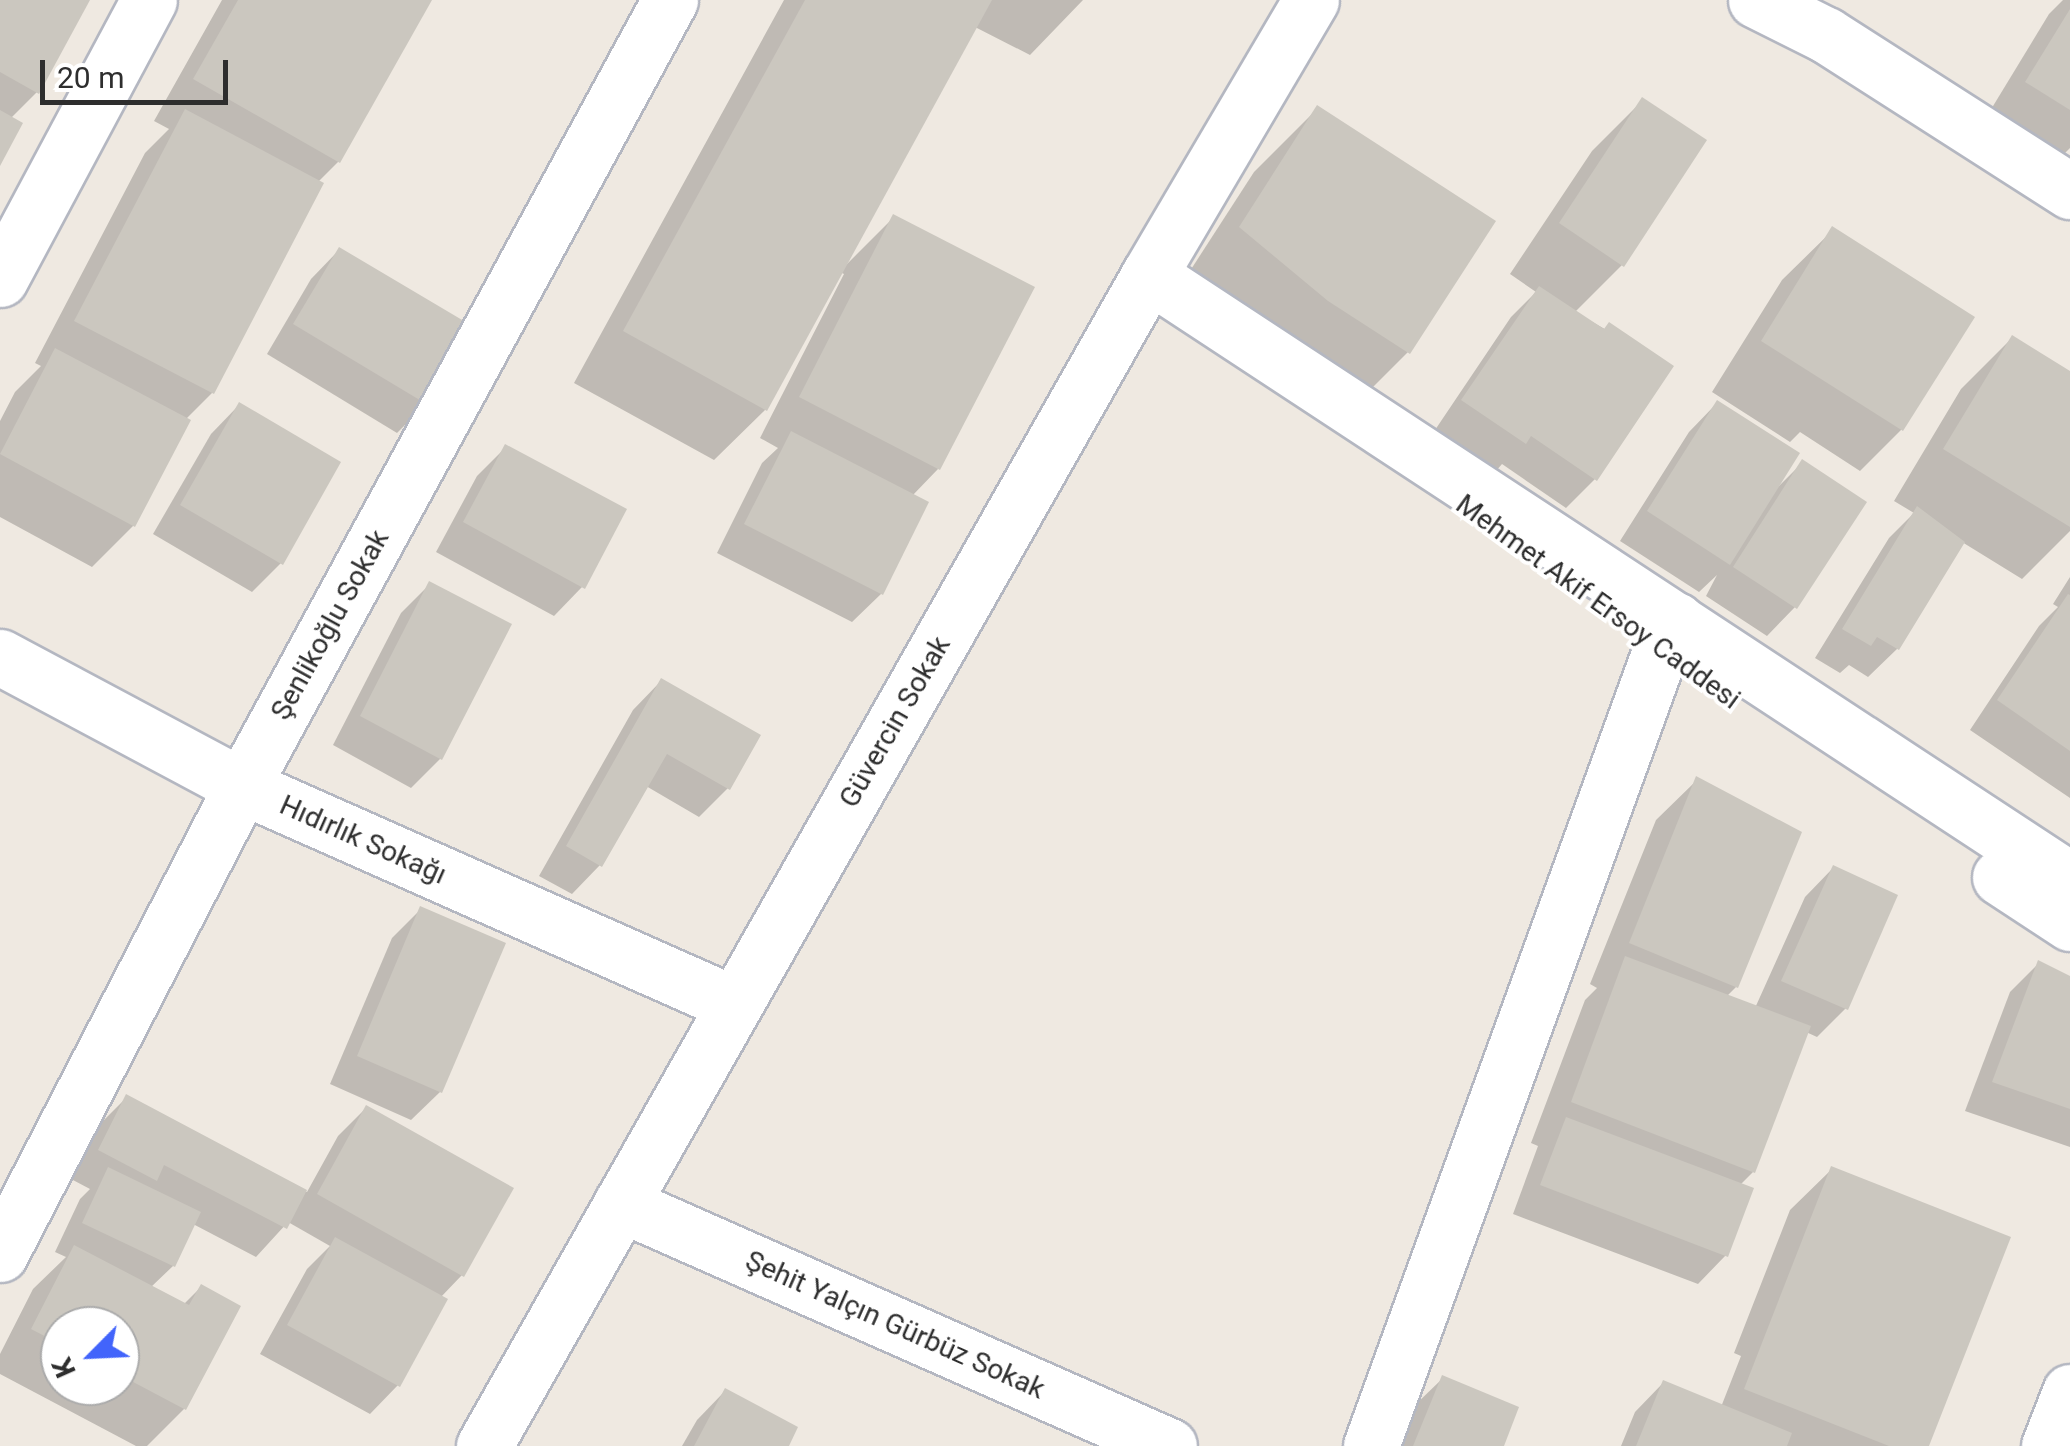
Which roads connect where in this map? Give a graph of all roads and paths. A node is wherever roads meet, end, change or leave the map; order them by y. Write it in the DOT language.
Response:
graph roads {
  1 [pos="149,0"];
  2 [pos="670,0"];
  3 [pos="1311,0"];
  4 [pos="1756,0"];
  5 [pos="1830,18"];
  6 [pos="2070,191"];
  7 [pos="1149,274"];
  8 [pos="0,279"];
  9 [pos="1667,637"];
  10 [pos="0,657"];
  11 [pos="242,786"];
  12 [pos="2070,880"];
  13 [pos="2070,922"];
  14 [pos="734,1004"];
  15 [pos="621,1204"];
  16 [pos="0,1254"];
  17 [pos="2070,1392"];
  18 [pos="484,1446"];
  19 [pos="1169,1446"];
  20 [pos="1371,1446"];
  21 [pos="2050,1446"];
  1 -- 8 [label="street"];
  2 -- 11 [label="street, Şenlikoğlu Sokak"];
  3 -- 7 [label="street, Güvercin Sokak"];
  4 -- 5 [label="street"];
  5 -- 6 [label="street"];
  7 -- 9 [label="street, Mehmet Akif Ersoy Caddesi"];
  7 -- 14 [label="street, Güvercin Sokak"];
  9 -- 12 [label="street, Mehmet Akif Ersoy Caddesi"];
  9 -- 13 [label="street, Mehmet Akif Ersoy Caddesi"];
  9 -- 20 [label="street"];
  10 -- 11 [label="street, Hıdırlık Sokağı"];
  11 -- 14 [label="street, Hıdırlık Sokağı"];
  11 -- 16 [label="street, Şenlikoğlu Sokak"];
  14 -- 15 [label="street, Güvercin Sokak"];
  15 -- 18 [label="street, Güvercin Sokak"];
  15 -- 19 [label="street, Şehit Yalçın Gürbüz Sokak"];
  17 -- 21 [label="street"];
}
